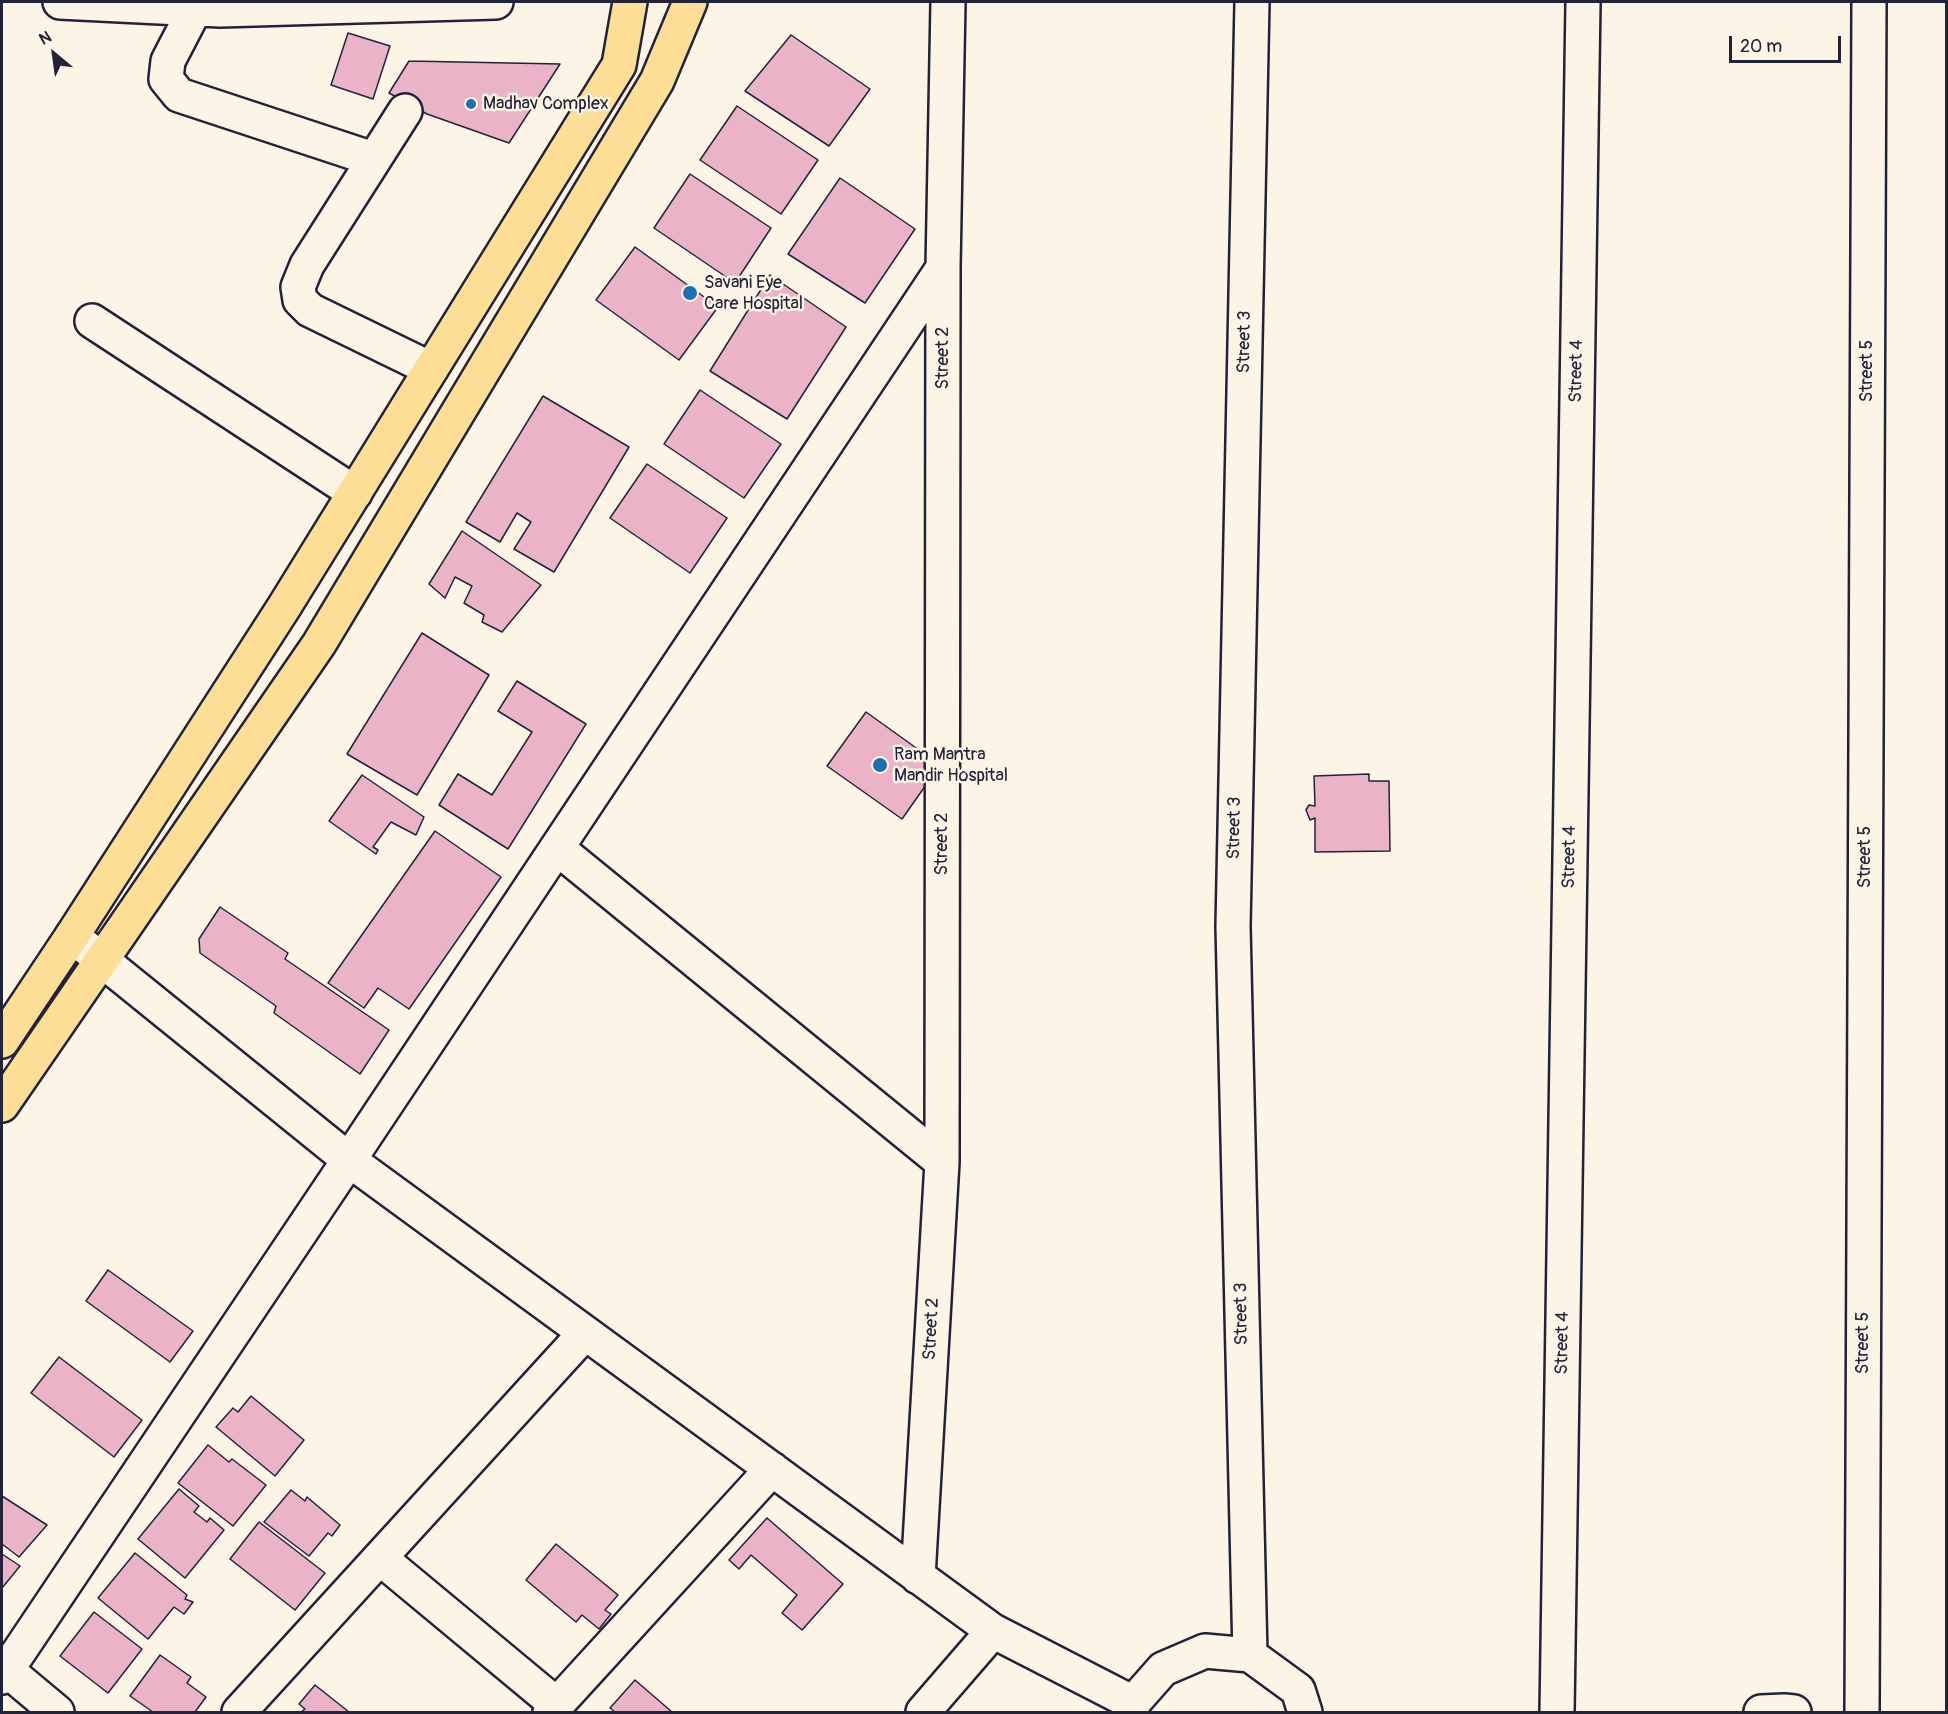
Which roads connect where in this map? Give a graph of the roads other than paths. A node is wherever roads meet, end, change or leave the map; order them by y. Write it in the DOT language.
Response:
graph roads {
  1 [pos="60,2"];
  2 [pos="496,2"];
  3 [pos="630,2"];
  4 [pos="690,2"];
  5 [pos="948,2"];
  6 [pos="1252,2"];
  7 [pos="1583,2"];
  8 [pos="1869,2"];
  9 [pos="128,3"];
  10 [pos="195,9"];
  11 [pos="405,111"];
  12 [pos="373,159"];
  13 [pos="943,268"];
  14 [pos="92,321"];
  15 [pos="431,369"];
  16 [pos="355,492"];
  17 [pos="557,848"];
  18 [pos="72,936"];
  19 [pos="101,960"];
  20 [pos="2,1041"];
  21 [pos="2,1105"];
  22 [pos="350,1160"];
  23 [pos="942,1162"];
  24 [pos="585,1333"];
  25 [pos="771,1469"];
  26 [pos="380,1558"];
  27 [pos="918,1577"];
  28 [pos="993,1632"];
  29 [pos="1250,1654"];
  30 [pos="3,1671"];
  31 [pos="1133,1708"];
  32 [pos="553,1709"];
  33 [pos="57,1713"];
  34 [pos="239,1713"];
  35 [pos="923,1713"];
  36 [pos="1305,1713"];
  37 [pos="1557,1713"];
  38 [pos="1862,1713"];
  1 -- 9 [label="street"];
  2 -- 10 [label="street"];
  3 -- 15 [label="main road"];
  4 -- 19 [label="main road"];
  5 -- 13 [label="street, Street 2"];
  6 -- 29 [label="street, Street 3"];
  7 -- 37 [label="street, Street 4"];
  8 -- 38 [label="street, Street 5"];
  9 -- 10 [label="street"];
  10 -- 12 [label="street"];
  11 -- 12 [label="street"];
  12 -- 15 [label="street"];
  13 -- 17 [label="street"];
  13 -- 23 [label="street, Street 2"];
  14 -- 16 [label="street"];
  15 -- 16 [label="main road"];
  16 -- 18 [label="main road"];
  17 -- 22 [label="street"];
  17 -- 23 [label="street"];
  18 -- 19 [label="street"];
  18 -- 20 [label="main road"];
  19 -- 21 [label="main road"];
  19 -- 22 [label="street"];
  22 -- 24 [label="street"];
  22 -- 30 [label="street"];
  23 -- 27 [label="street, Street 2"];
  24 -- 25 [label="street"];
  24 -- 26 [label="street"];
  25 -- 27 [label="street"];
  25 -- 32 [label="street"];
  26 -- 32 [label="street"];
  26 -- 34 [label="street"];
  27 -- 28 [label="street"];
  28 -- 31 [label="street"];
  28 -- 35 [label="street"];
  29 -- 31 [label="street"];
  29 -- 36 [label="street"];
  30 -- 33 [label="street"];
}
